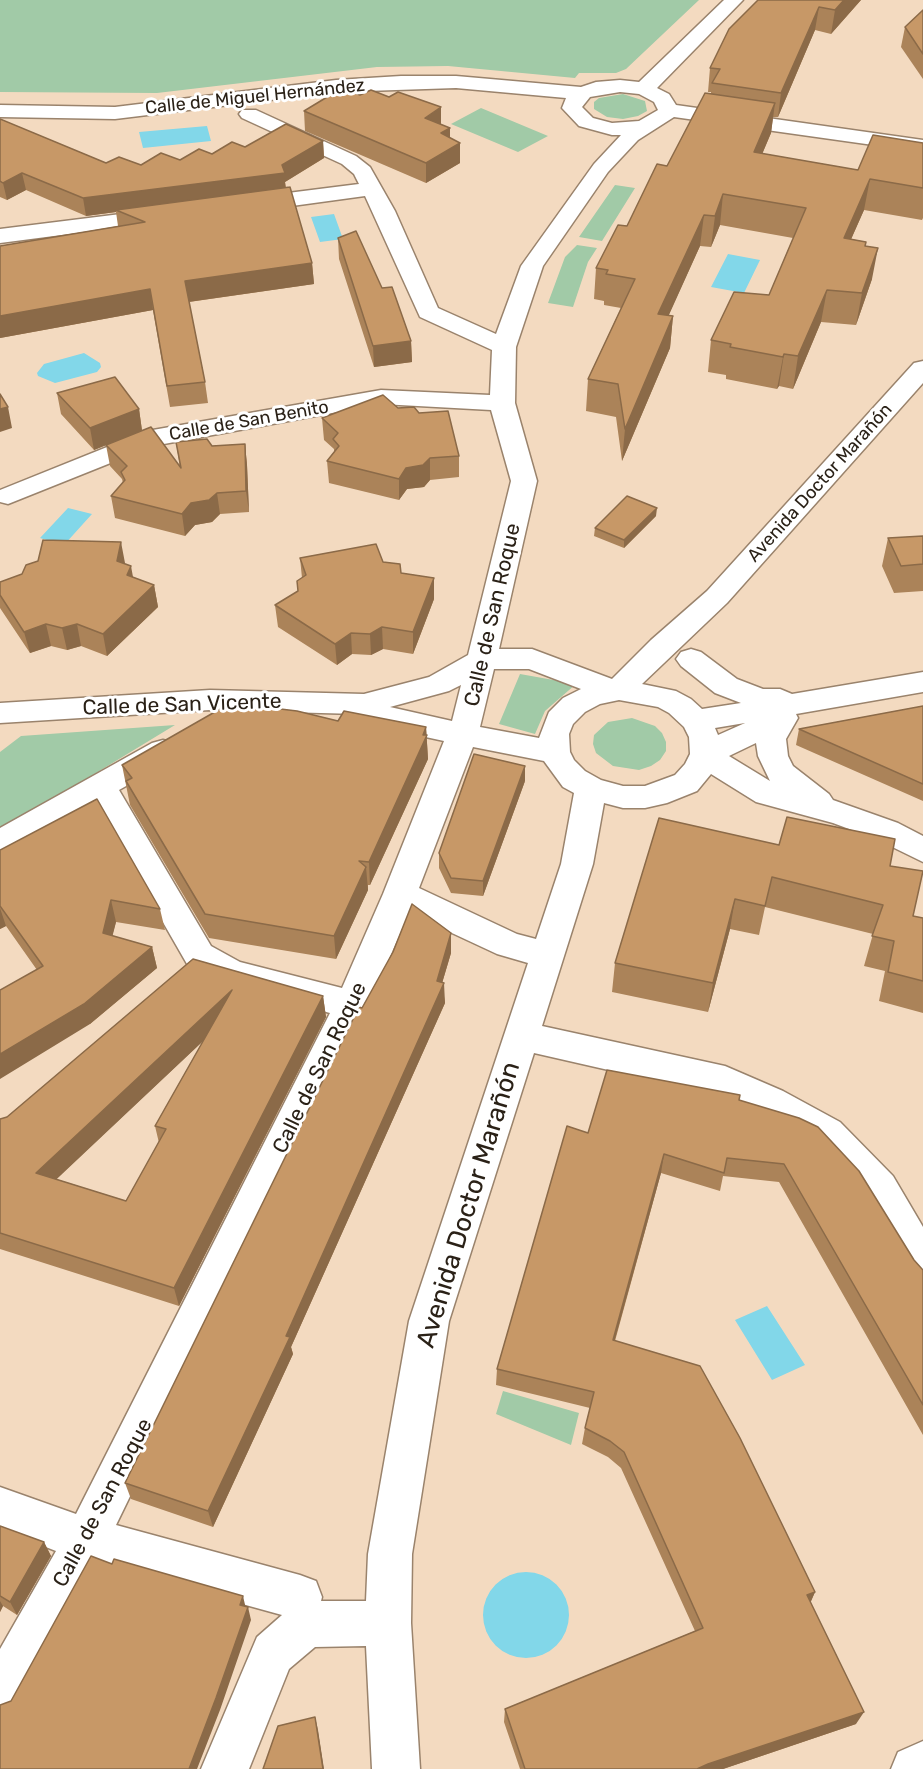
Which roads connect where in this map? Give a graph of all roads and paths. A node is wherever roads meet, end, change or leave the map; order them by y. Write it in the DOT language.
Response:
graph roads {
  1 [pos="734,0"];
  2 [pos="511,87"];
  3 [pos="644,89"];
  4 [pos="583,93"];
  5 [pos="668,110"];
  6 [pos="0,111"];
  7 [pos="249,114"];
  8 [pos="580,117"];
  9 [pos="643,127"];
  10 [pos="923,146"];
  11 [pos="601,168"];
  12 [pos="371,189"];
  13 [pos="232,207"];
  14 [pos="185,213"];
  15 [pos="0,236"];
  16 [pos="504,347"];
  17 [pos="923,368"];
  18 [pos="502,404"];
  19 [pos="3,499"];
  20 [pos="717,597"];
  21 [pos="484,659"];
  22 [pos="691,659"];
  23 [pos="923,682"];
  24 [pos="617,690"];
  25 [pos="824,700"];
  26 [pos="355,703"];
  27 [pos="0,713"];
  28 [pos="688,714"];
  29 [pos="779,720"];
  30 [pos="462,734"];
  31 [pos="555,752"];
  32 [pos="705,754"];
  33 [pos="101,786"];
  34 [pos="591,788"];
  35 [pos="623,797"];
  36 [pos="827,809"];
  37 [pos="0,843"];
  38 [pos="923,850"];
  39 [pos="578,864"];
  40 [pos="400,894"];
  41 [pos="199,955"];
  42 [pos="548,955"];
  43 [pos="171,978"];
  44 [pos="352,1005"];
  45 [pos="521,1036"];
  46 [pos="923,1264"];
  47 [pos="0,1508"];
  48 [pos="89,1540"];
  49 [pos="300,1597"];
  50 [pos="388,1623"];
  51 [pos="0,1695"];
  52 [pos="923,1766"];
  53 [pos="225,1769"];
  54 [pos="396,1769"];
  55 [pos="915,1769"];
  1 -- 3 [label="street"];
  2 -- 4 [label="street, Calle de Miguel Hernández"];
  2 -- 6 [label="street, Calle de Miguel Hernández"];
  2 -- 8 [label="street, Calle de Miguel Hernández"];
  3 -- 4 [label="street, Calle de Miguel Hernández"];
  3 -- 5 [label="street"];
  4 -- 8 [label="street"];
  5 -- 9 [label="street, Calle de San Roque"];
  5 -- 10 [label="street"];
  7 -- 12 [label="street"];
  8 -- 9 [label="street, Calle de Miguel Hernández"];
  8 -- 11 [label="street"];
  9 -- 11 [label="street, Calle de San Roque"];
  11 -- 16 [label="street, Calle de San Roque"];
  12 -- 13 [label="street"];
  12 -- 16 [label="street"];
  14 -- 15 [label="street"];
  16 -- 18 [label="street, Calle de San Roque"];
  17 -- 20 [label="street, Avenida Doctor Marañón"];
  18 -- 19 [label="street, Calle de San Benito"];
  18 -- 21 [label="street, Calle de San Roque"];
  20 -- 22 [label="street, Avenida Doctor Marañón"];
  20 -- 24 [label="street, Avenida Doctor Marañón"];
  21 -- 24 [label="street, Calle de San Vicente"];
  21 -- 26 [label="street, Calle de San Vicente"];
  21 -- 30 [label="street, Calle de San Roque"];
  22 -- 25 [label="street"];
  22 -- 28 [label="street, Avenida Doctor Marañón"];
  23 -- 25 [label="street"];
  24 -- 28 [label="street, Avenida Doctor Marañón"];
  24 -- 31 [label="street, Avenida Doctor Marañón"];
  25 -- 28 [label="street"];
  25 -- 29 [label="street"];
  26 -- 27 [label="street, Calle de San Vicente"];
  26 -- 30 [label="street, Calle de San Vicente"];
  26 -- 33 [label="street"];
  28 -- 32 [label="street"];
  29 -- 32 [label="street"];
  29 -- 36 [label="street"];
  30 -- 31 [label="street, Calle de San Vicente"];
  30 -- 40 [label="street, Calle de San Roque"];
  31 -- 34 [label="street"];
  32 -- 35 [label="street"];
  32 -- 36 [label="street"];
  33 -- 37 [label="street"];
  33 -- 41 [label="street"];
  34 -- 35 [label="street"];
  34 -- 39 [label="street, Avenida Doctor Marañón"];
  35 -- 39 [label="street, Avenida Doctor Marañón"];
  36 -- 38 [label="street"];
  39 -- 42 [label="street, Avenida Doctor Marañón"];
  40 -- 42 [label="street"];
  40 -- 44 [label="street, Calle de San Roque"];
  41 -- 43 [label="street"];
  41 -- 44 [label="street"];
  42 -- 45 [label="street, Avenida Doctor Marañón"];
  44 -- 48 [label="street, Calle de San Roque"];
  45 -- 46 [label="street"];
  45 -- 50 [label="street, Avenida Doctor Marañón"];
  47 -- 48 [label="street"];
  48 -- 49 [label="street"];
  48 -- 51 [label="street, Calle de San Roque"];
  50 -- 53 [label="street"];
  50 -- 54 [label="street, Avenida Doctor Marañón"];
  52 -- 55 [label="street"];
}
